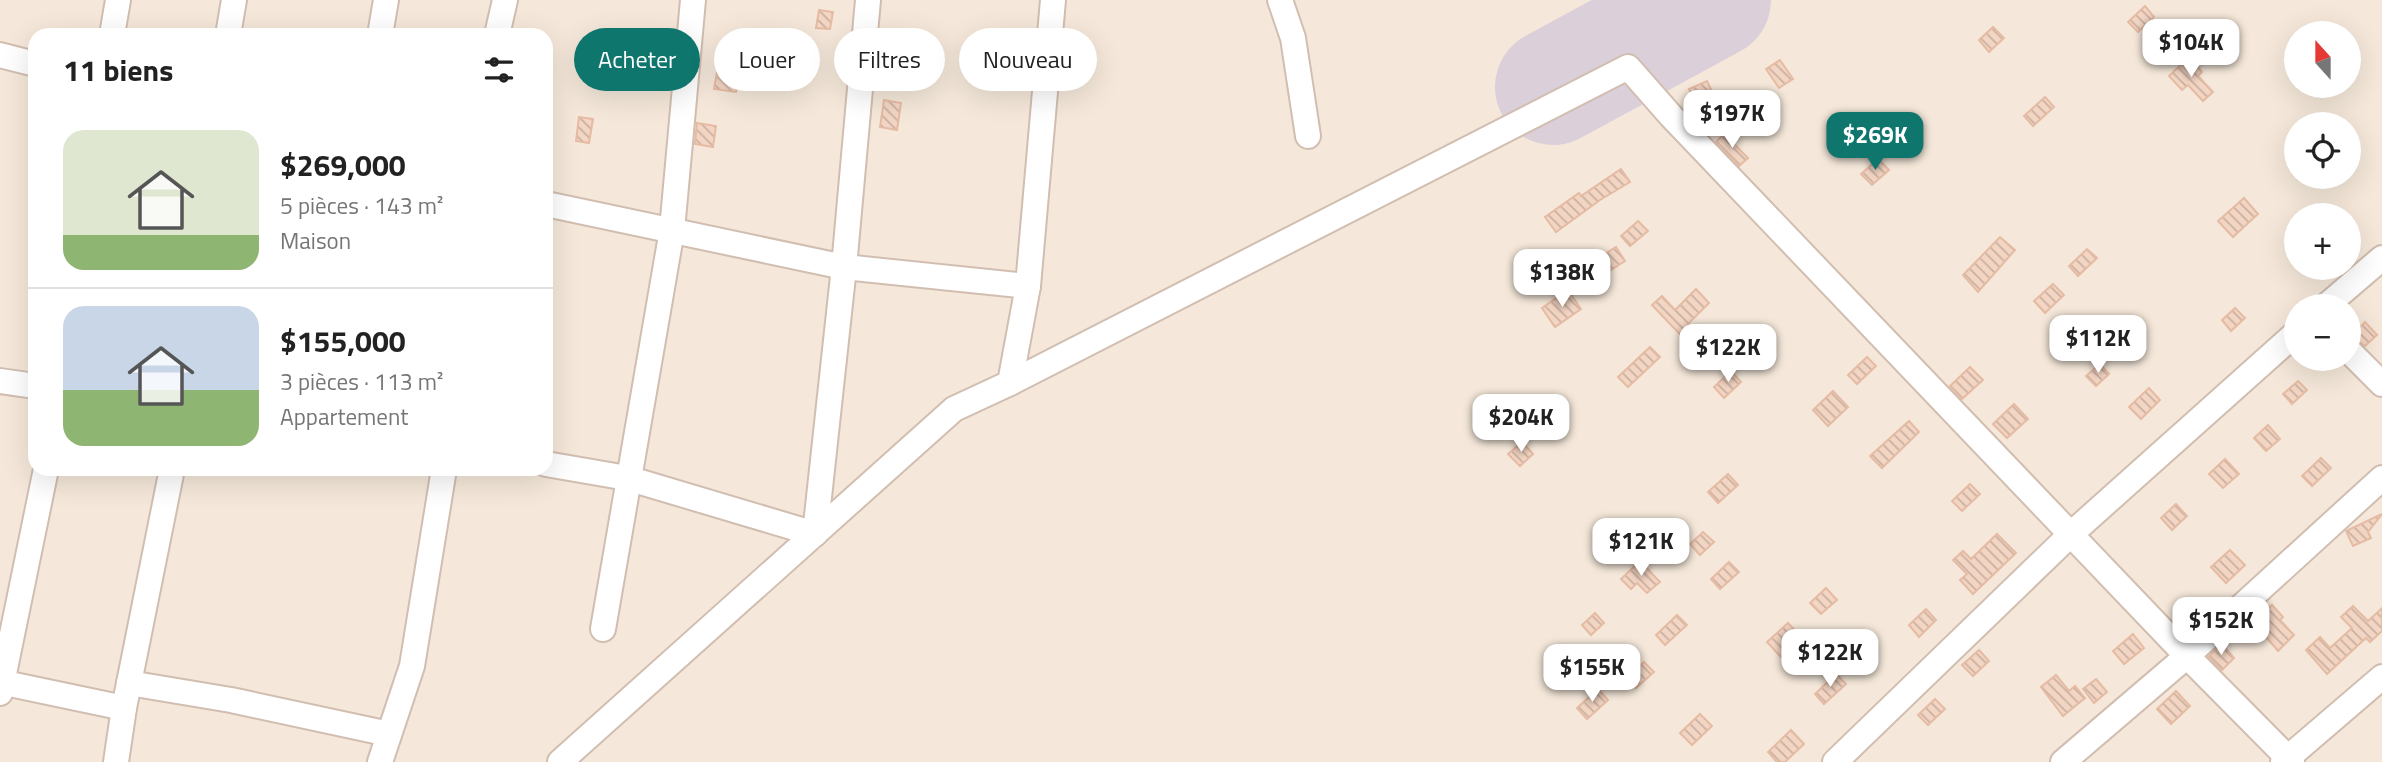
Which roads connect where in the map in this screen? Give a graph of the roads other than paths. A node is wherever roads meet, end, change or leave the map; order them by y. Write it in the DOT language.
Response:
graph roads {
  1 [pos="118,0"];
  2 [pos="234,0"];
  3 [pos="386,0"];
  4 [pos="505,0"];
  5 [pos="693,0"];
  6 [pos="867,0"];
  7 [pos="1053,0"];
  8 [pos="1280,0"];
  9 [pos="113,28"];
  10 [pos="229,28"];
  11 [pos="381,28"];
  12 [pos="499,28"];
  13 [pos="0,55"];
  14 [pos="28,62"];
  15 [pos="1308,136"];
  16 [pos="553,205"];
  17 [pos="672,230"];
  18 [pos="2382,258"];
  19 [pos="844,267"];
  20 [pos="1028,286"];
  21 [pos="2340,294"];
  22 [pos="2284,344"];
  23 [pos="2361,363"];
  24 [pos="0,381"];
  25 [pos="1010,383"];
  26 [pos="2382,384"];
  27 [pos="28,385"];
  28 [pos="553,465"];
  29 [pos="45,476"];
  30 [pos="171,476"];
  31 [pos="443,476"];
  32 [pos="627,478"];
  33 [pos="2382,478"];
  34 [pos="815,534"];
  35 [pos="2071,534"];
  36 [pos="603,629"];
  37 [pos="2187,656"];
  38 [pos="2382,677"];
  39 [pos="129,683"];
  40 [pos="1,686"];
  41 [pos="124,708"];
  42 [pos="388,734"];
  43 [pos="1845,759"];
  44 [pos="2288,761"];
  45 [pos="116,762"];
  46 [pos="380,762"];
  47 [pos="560,762"];
  48 [pos="2063,762"];
  1 -- 9 [label="street"];
  2 -- 10 [label="street"];
  3 -- 11 [label="street"];
  4 -- 12 [label="street"];
  5 -- 17 [label="street"];
  6 -- 19 [label="street"];
  7 -- 20 [label="street"];
  8 -- 15 [label="street"];
  13 -- 14 [label="street"];
  16 -- 17 [label="street"];
  17 -- 19 [label="street"];
  17 -- 32 [label="street"];
  18 -- 21 [label="street"];
  19 -- 20 [label="street"];
  19 -- 34 [label="street"];
  20 -- 25 [label="street"];
  22 -- 35 [label="street"];
  23 -- 26 [label="street"];
  24 -- 27 [label="street"];
  25 -- 34 [label="street"];
  25 -- 35 [label="street"];
  28 -- 32 [label="street"];
  29 -- 40 [label="street"];
  30 -- 39 [label="street"];
  31 -- 42 [label="street"];
  32 -- 34 [label="street"];
  32 -- 36 [label="street"];
  33 -- 37 [label="street"];
  34 -- 47 [label="street"];
  35 -- 37 [label="street"];
  35 -- 43 [label="street"];
  37 -- 44 [label="street"];
  37 -- 48 [label="street"];
  38 -- 44 [label="street"];
  39 -- 41 [label="street"];
  39 -- 42 [label="street"];
  40 -- 41 [label="street"];
  41 -- 45 [label="street"];
  42 -- 46 [label="street"];
}
